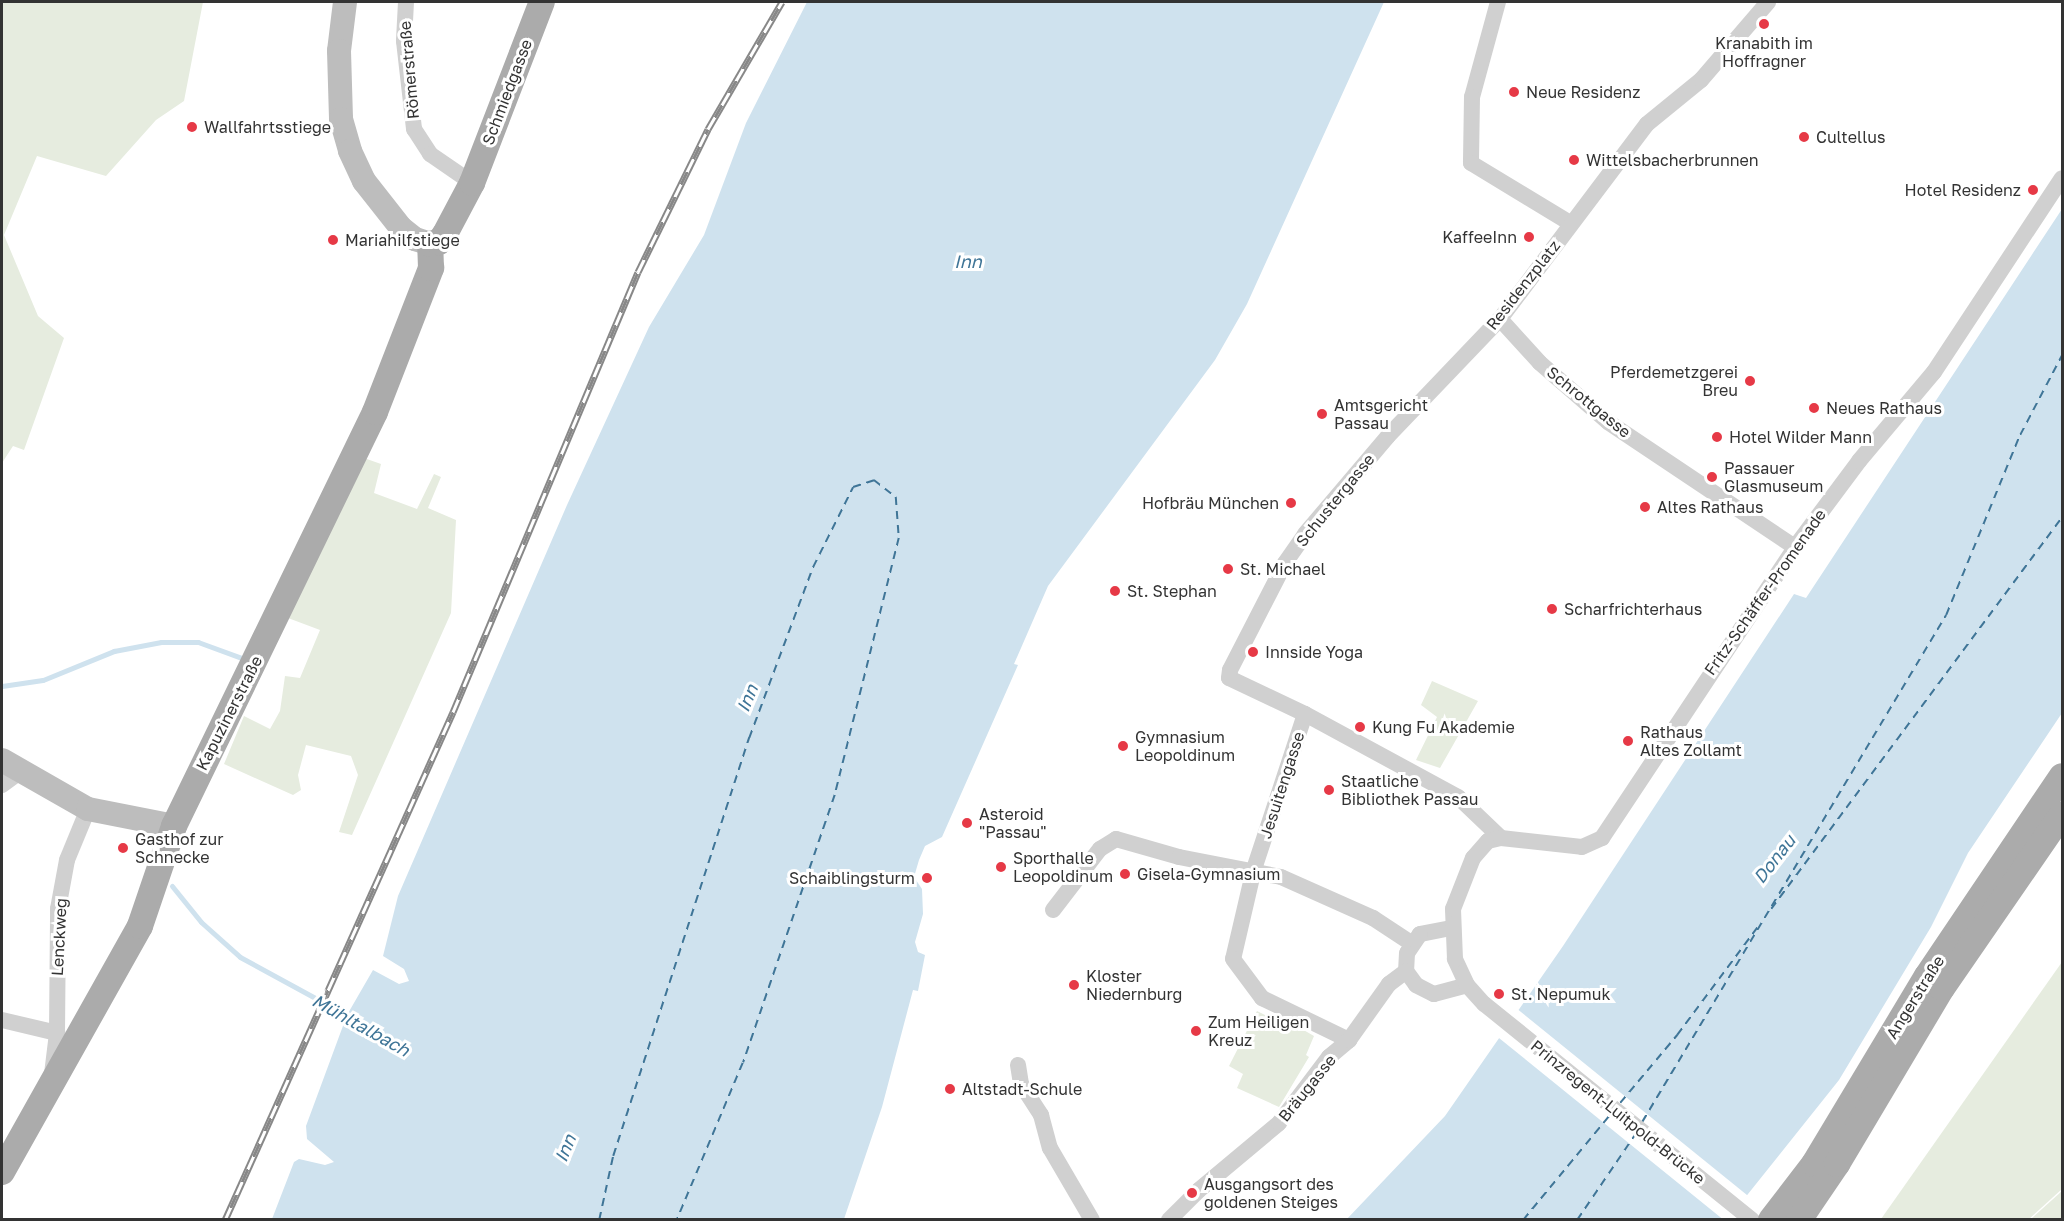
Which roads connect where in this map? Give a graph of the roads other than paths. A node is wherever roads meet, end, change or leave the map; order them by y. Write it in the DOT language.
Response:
graph roads {
  1 [pos="345,2"];
  2 [pos="406,2"];
  3 [pos="542,2"];
  4 [pos="1498,2"];
  5 [pos="1768,2"];
  6 [pos="2062,178"];
  7 [pos="472,183"];
  8 [pos="1570,223"];
  9 [pos="430,244"];
  10 [pos="1500,319"];
  11 [pos="1474,346"];
  12 [pos="1795,547"];
  13 [pos="1305,714"];
  14 [pos="11,765"];
  15 [pos="2062,776"];
  16 [pos="2,785"];
  17 [pos="88,809"];
  18 [pos="2062,814"];
  19 [pos="174,826"];
  20 [pos="1501,838"];
  21 [pos="1254,869"];
  22 [pos="1053,910"];
  23 [pos="1451,928"];
  24 [pos="1411,943"];
  25 [pos="1406,971"];
  26 [pos="1467,985"];
  27 [pos="2,1020"];
  28 [pos="57,1033"];
  29 [pos="1349,1040"];
  30 [pos="1018,1065"];
  31 [pos="52,1078"];
  32 [pos="2,1172"];
  33 [pos="1092,1220"];
  34 [pos="1169,1220"];
  35 [pos="1752,1220"];
  36 [pos="1771,1220"];
  37 [pos="1799,1220"];
  1 -- 9 [label="main road"];
  2 -- 7 [label="street, Römerstraße"];
  3 -- 7 [label="main road, Schmiedgasse"];
  4 -- 8 [label="street, Residenzplatz"];
  5 -- 8 [label="street, Residenzplatz"];
  6 -- 12 [label="street, Fritz-Schäffer-Promenade"];
  7 -- 9 [label="main road, Schmiedgasse"];
  8 -- 10 [label="street, Residenzplatz"];
  9 -- 19 [label="main road, Kapuzinerstraße"];
  10 -- 11 [label="street, Residenzplatz"];
  10 -- 12 [label="street, Schrottgasse"];
  11 -- 13 [label="street, Schustergasse"];
  12 -- 20 [label="street, Fritz-Schäffer-Promenade"];
  13 -- 20 [label="street"];
  13 -- 21 [label="street, Jesuitengasse"];
  14 -- 16 [label="street"];
  14 -- 17 [label="main road"];
  15 -- 36 [label="main road, Angerstraße"];
  17 -- 19 [label="main road"];
  17 -- 28 [label="street, Lenckweg"];
  18 -- 37 [label="main road, Angerstraße"];
  19 -- 31 [label="main road, Kapuzinerstraße"];
  20 -- 23 [label="street, Prinzregent-Luitpold-Brücke"];
  21 -- 22 [label="street"];
  21 -- 24 [label="street"];
  21 -- 29 [label="street, Jesuitengasse"];
  23 -- 24 [label="street"];
  23 -- 26 [label="street, Prinzregent-Luitpold-Brücke"];
  24 -- 25 [label="street"];
  25 -- 26 [label="street"];
  25 -- 29 [label="street, Bräugasse"];
  26 -- 35 [label="street, Prinzregent-Luitpold-Brücke"];
  27 -- 28 [label="street"];
  28 -- 31 [label="street, Lenckweg"];
  29 -- 34 [label="street, Bräugasse"];
  30 -- 33 [label="street"];
  31 -- 32 [label="main road, Kapuzinerstraße"];
}
